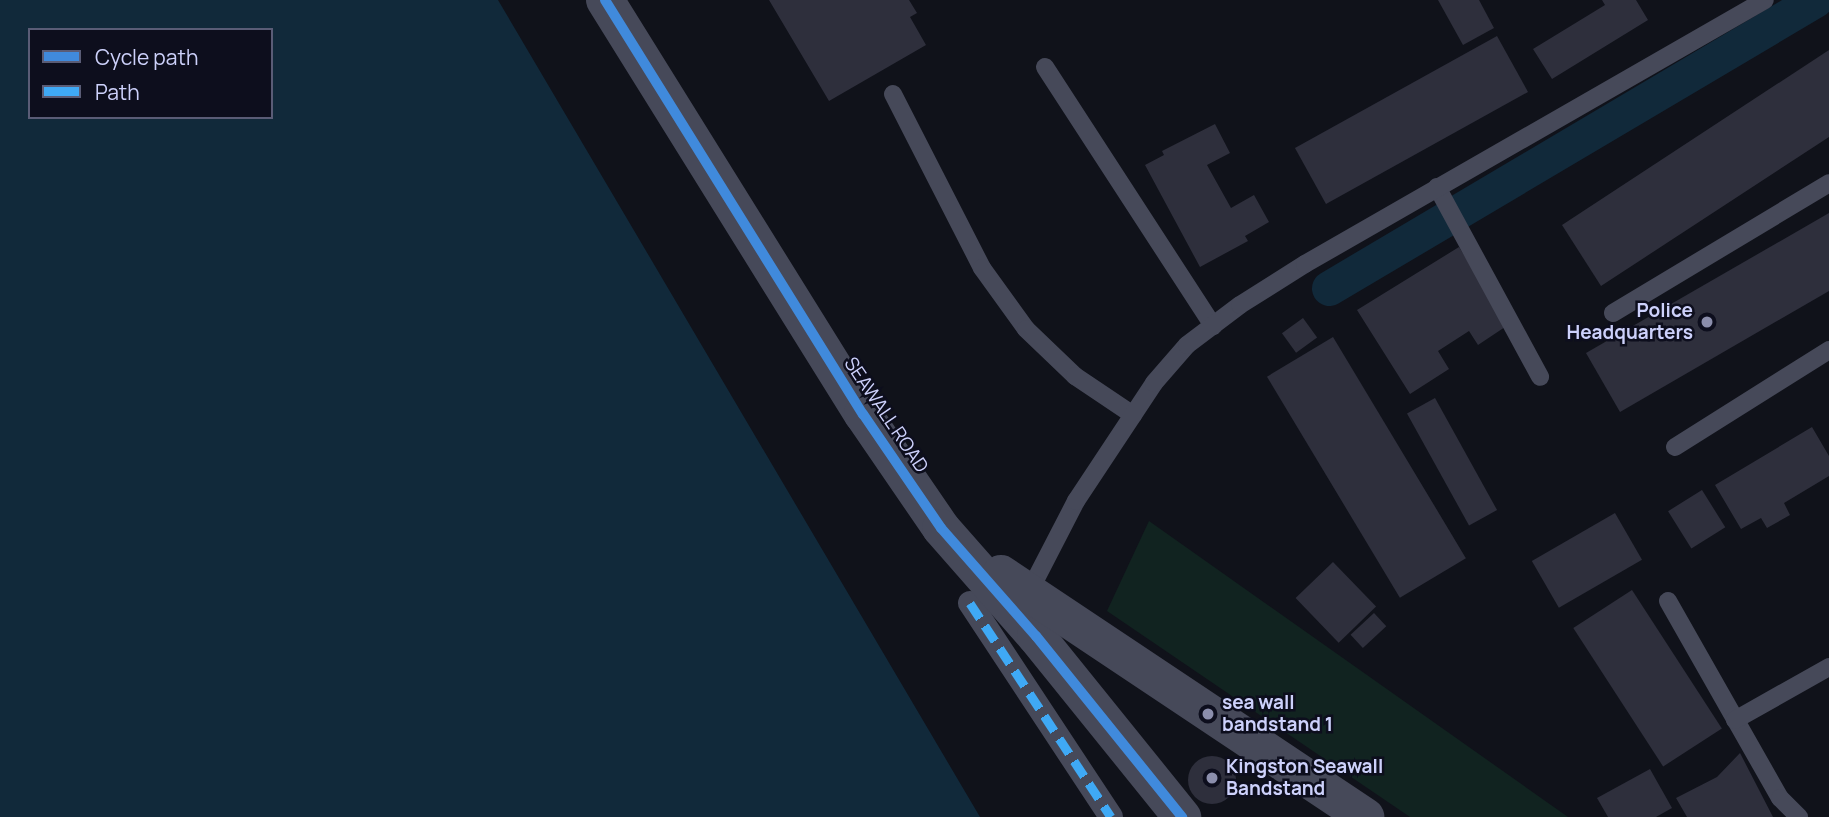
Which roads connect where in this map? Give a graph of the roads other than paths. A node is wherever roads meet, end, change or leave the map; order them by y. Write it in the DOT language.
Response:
graph roads {
  1 [pos="605,0"];
  2 [pos="1765,0"];
  3 [pos="1045,68"];
  4 [pos="893,94"];
  5 [pos="1829,183"];
  6 [pos="1437,187"];
  7 [pos="1613,313"];
  8 [pos="1213,326"];
  9 [pos="1829,350"];
  10 [pos="1540,377"];
  11 [pos="1133,415"];
  12 [pos="1675,447"];
  13 [pos="941,528"];
  14 [pos="1028,594"];
  15 [pos="1668,601"];
  16 [pos="970,603"];
  17 [pos="1829,667"];
  18 [pos="1735,720"];
  19 [pos="1111,817"];
  20 [pos="1182,817"];
  21 [pos="1366,817"];
  22 [pos="1799,817"];
  1 -- 13 [label="street, SEAWALL ROAD"];
  2 -- 6 [label="lane"];
  3 -- 8 [label="lane"];
  4 -- 11 [label="lane"];
  5 -- 7 [label="lane"];
  6 -- 8 [label="lane"];
  6 -- 10 [label="lane"];
  8 -- 11 [label="lane"];
  9 -- 12 [label="lane"];
  11 -- 14 [label="lane"];
  13 -- 14 [label="street, SEAWALL ROAD"];
  13 -- 20 [label="street, SEAWALL ROAD"];
  14 -- 21 [label="street, SEAWALL ROAD"];
  15 -- 18 [label="lane"];
  16 -- 19 [label="street"];
  17 -- 18 [label="lane"];
  18 -- 22 [label="lane"];
}
